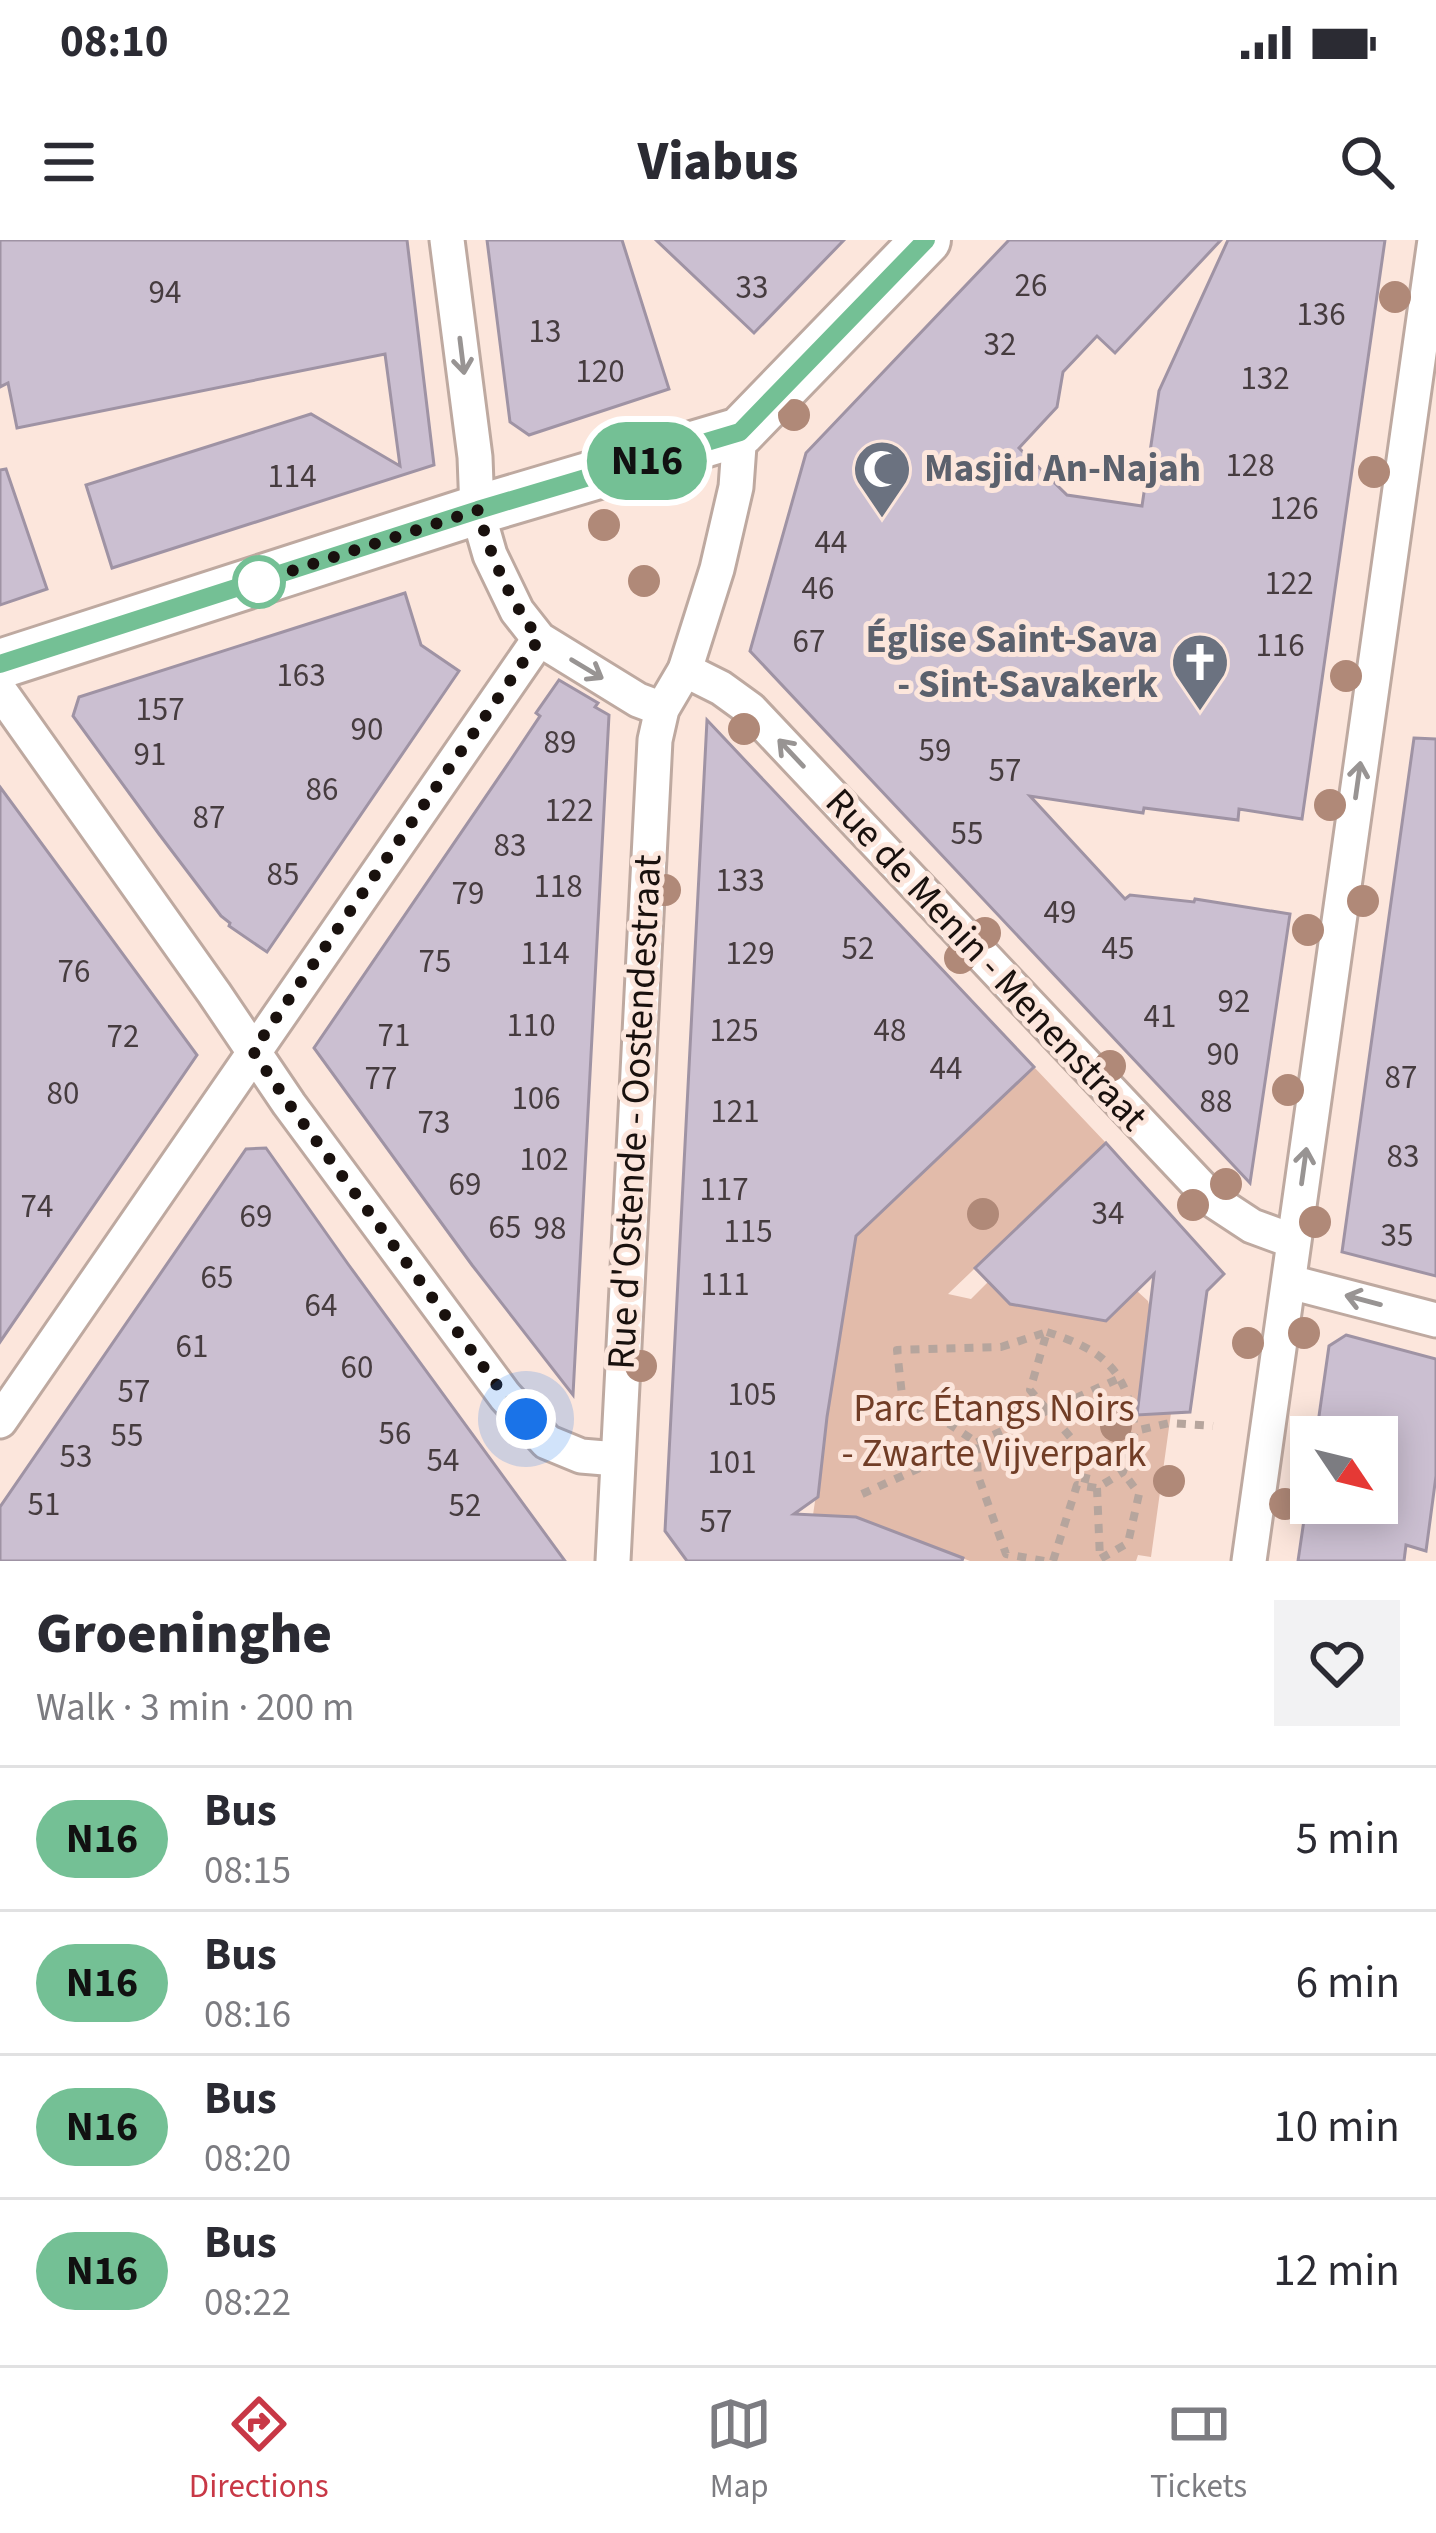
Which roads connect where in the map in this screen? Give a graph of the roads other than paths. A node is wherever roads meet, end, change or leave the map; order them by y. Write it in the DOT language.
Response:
graph roads {
  1 [pos="447,240"];
  2 [pos="926,240"];
  3 [pos="1435,240"];
  4 [pos="740,432"];
  5 [pos="478,510"];
  6 [pos="539,639"];
  7 [pos="0,664"];
  8 [pos="685,670"];
  9 [pos="0,691"];
  10 [pos="662,709"];
  11 [pos="253,1051"];
  12 [pos="1293,1241"];
  13 [pos="1290,1282"];
  14 [pos="1436,1320"];
  15 [pos="0,1421"];
  16 [pos="617,1459"];
  17 [pos="614,1561"];
  18 [pos="1249,1561"];
  1 -- 5 [label="street, one-way"];
  2 -- 4 [label="street"];
  12 -- 3 [label="street, one-way"];
  4 -- 5 [label="street"];
  4 -- 8 [label="street, Rue d'Ostende - Oostendestraat"];
  5 -- 6 [label="street"];
  5 -- 7 [label="street"];
  6 -- 10 [label="street, one-way"];
  6 -- 11 [label="street"];
  8 -- 10 [label="street, Rue d'Ostende - Oostendestraat"];
  12 -- 8 [label="street, Rue de Menin - Menenstraat, one-way"];
  9 -- 11 [label="street"];
  10 -- 16 [label="street, Rue d'Ostende - Oostendestraat"];
  11 -- 15 [label="street"];
  11 -- 16 [label="street"];
  12 -- 13 [label="street"];
  14 -- 13 [label="street, one-way"];
  13 -- 18 [label="street"];
  16 -- 17 [label="street, Rue d'Ostende - Oostendestraat"];
}
